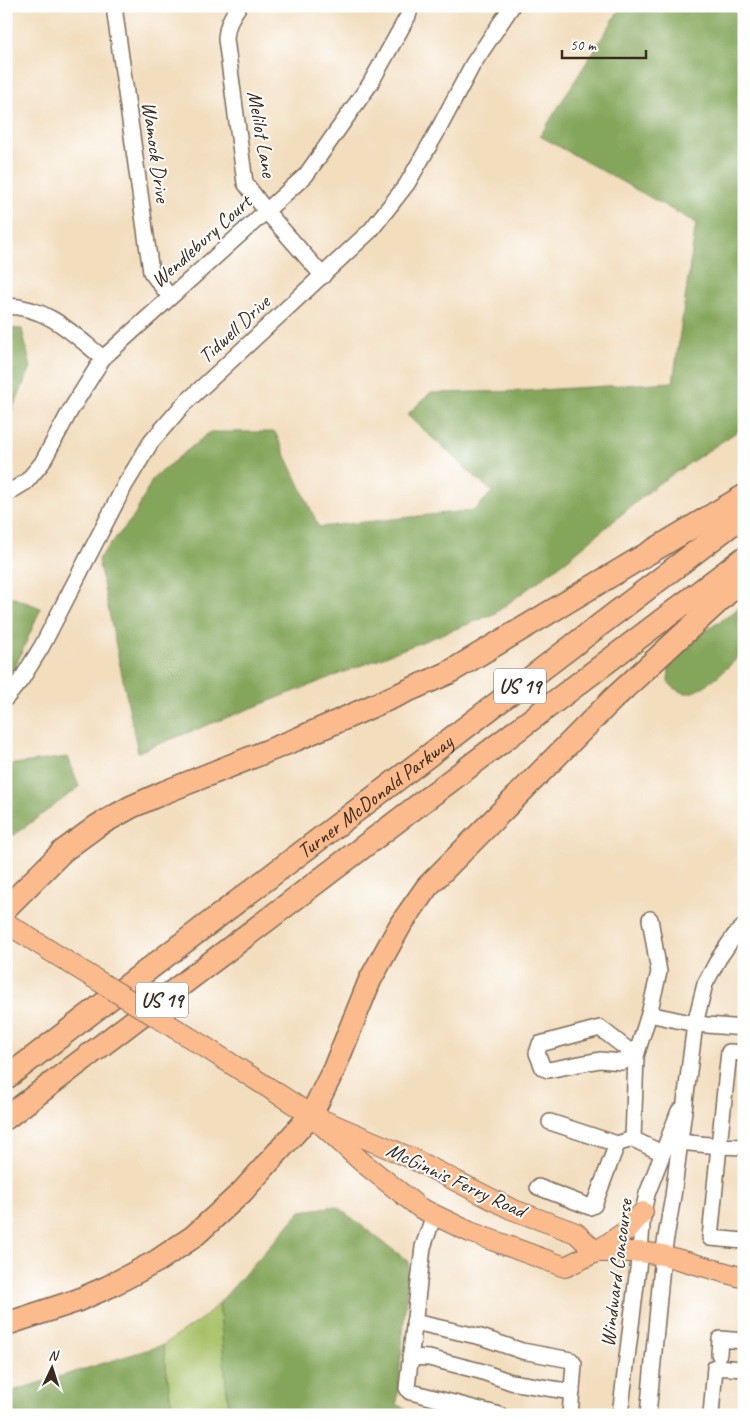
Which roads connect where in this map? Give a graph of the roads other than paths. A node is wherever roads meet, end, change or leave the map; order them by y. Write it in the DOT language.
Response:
graph roads {
  1 [pos="116,6"];
  2 [pos="239,6"];
  3 [pos="411,6"];
  4 [pos="512,6"];
  5 [pos="266,211"];
  6 [pos="323,276"];
  7 [pos="170,297"];
  8 [pos="6,306"];
  9 [pos="103,358"];
  10 [pos="6,494"];
  11 [pos="744,496"];
  12 [pos="744,515"];
  13 [pos="744,558"];
  14 [pos="744,578"];
  15 [pos="6,698"];
  16 [pos="6,908"];
  17 [pos="650,919"];
  18 [pos="6,923"];
  19 [pos="744,926"];
  20 [pos="649,1014"];
  21 [pos="695,1024"];
  22 [pos="744,1028"];
  23 [pos="744,1053"];
  24 [pos="636,1056"];
  25 [pos="6,1078"];
  26 [pos="688,1084"];
  27 [pos="311,1115"];
  28 [pos="6,1118"];
  29 [pos="550,1122"];
  30 [pos="633,1139"];
  31 [pos="680,1142"];
  32 [pos="617,1144"];
  33 [pos="719,1146"];
  34 [pos="744,1148"];
  35 [pos="662,1153"];
  36 [pos="538,1187"];
  37 [pos="643,1212"];
  38 [pos="434,1215"];
  39 [pos="744,1241"];
  40 [pos="596,1252"];
  41 [pos="640,1252"];
  42 [pos="663,1256"];
  43 [pos="744,1278"];
  44 [pos="414,1322"];
  45 [pos="6,1324"];
  46 [pos="744,1341"];
  47 [pos="719,1354"];
  48 [pos="410,1356"];
  49 [pos="744,1370"];
  50 [pos="572,1392"];
  51 [pos="500,1415"];
  52 [pos="570,1415"];
  53 [pos="620,1415"];
  54 [pos="648,1415"];
  55 [pos="711,1415"];
  1 -- 7 [label="street, Wamock Drive"];
  2 -- 5 [label="street, Melilot Lane"];
  3 -- 5 [label="street, Wendlebury Court"];
  4 -- 6 [label="street, Tidwell Drive"];
  5 -- 6 [label="street, Melilot Lane"];
  5 -- 7 [label="street, Wendlebury Court"];
  6 -- 15 [label="street, Tidwell Drive"];
  7 -- 9 [label="street, Wendlebury Court"];
  8 -- 9 [label="street"];
  9 -- 10 [label="street, Wendlebury Court"];
  11 -- 16 [label="highway"];
  12 -- 25 [label="highway, Turner McDonald Parkway / US 19"];
  13 -- 28 [label="highway, Turner McDonald Parkway / US 19"];
  14 -- 27 [label="highway"];
  17 -- 20 [label="street"];
  18 -- 27 [label="main road, McGinnis Ferry Road, bridge"];
  19 -- 21 [label="street, Windward Concourse"];
  20 -- 21 [label="street"];
  20 -- 24 [label="street"];
  21 -- 22 [label="street"];
  21 -- 26 [label="street, Windward Concourse"];
  23 -- 33 [label="street"];
  24 -- 24 [label="street"];
  24 -- 30 [label="street"];
  26 -- 31 [label="street, Windward Concourse"];
  26 -- 35 [label="street, Windward Concourse"];
  27 -- 38 [label="main road, McGinnis Ferry Road"];
  27 -- 40 [label="main road, McGinnis Ferry Road"];
  27 -- 45 [label="highway"];
  29 -- 32 [label="street"];
  30 -- 32 [label="street"];
  30 -- 35 [label="street"];
  31 -- 33 [label="street"];
  31 -- 42 [label="street, Windward Concourse"];
  32 -- 36 [label="street"];
  33 -- 34 [label="street"];
  33 -- 39 [label="street"];
  35 -- 37 [label="street, Windward Concourse"];
  37 -- 40 [label="main road"];
  37 -- 41 [label="street, Windward Concourse"];
  38 -- 40 [label="main road, McGinnis Ferry Road"];
  38 -- 44 [label="street"];
  40 -- 41 [label="main road, McGinnis Ferry Road"];
  41 -- 42 [label="main road, McGinnis Ferry Road"];
  41 -- 53 [label="street, Windward Concourse"];
  42 -- 43 [label="main road, McGinnis Ferry Road"];
  42 -- 54 [label="street, Windward Concourse"];
  44 -- 48 [label="street"];
  44 -- 50 [label="street"];
  46 -- 47 [label="street"];
  48 -- 50 [label="street"];
  48 -- 51 [label="street"];
  49 -- 55 [label="street"];
  50 -- 52 [label="street"];
}
